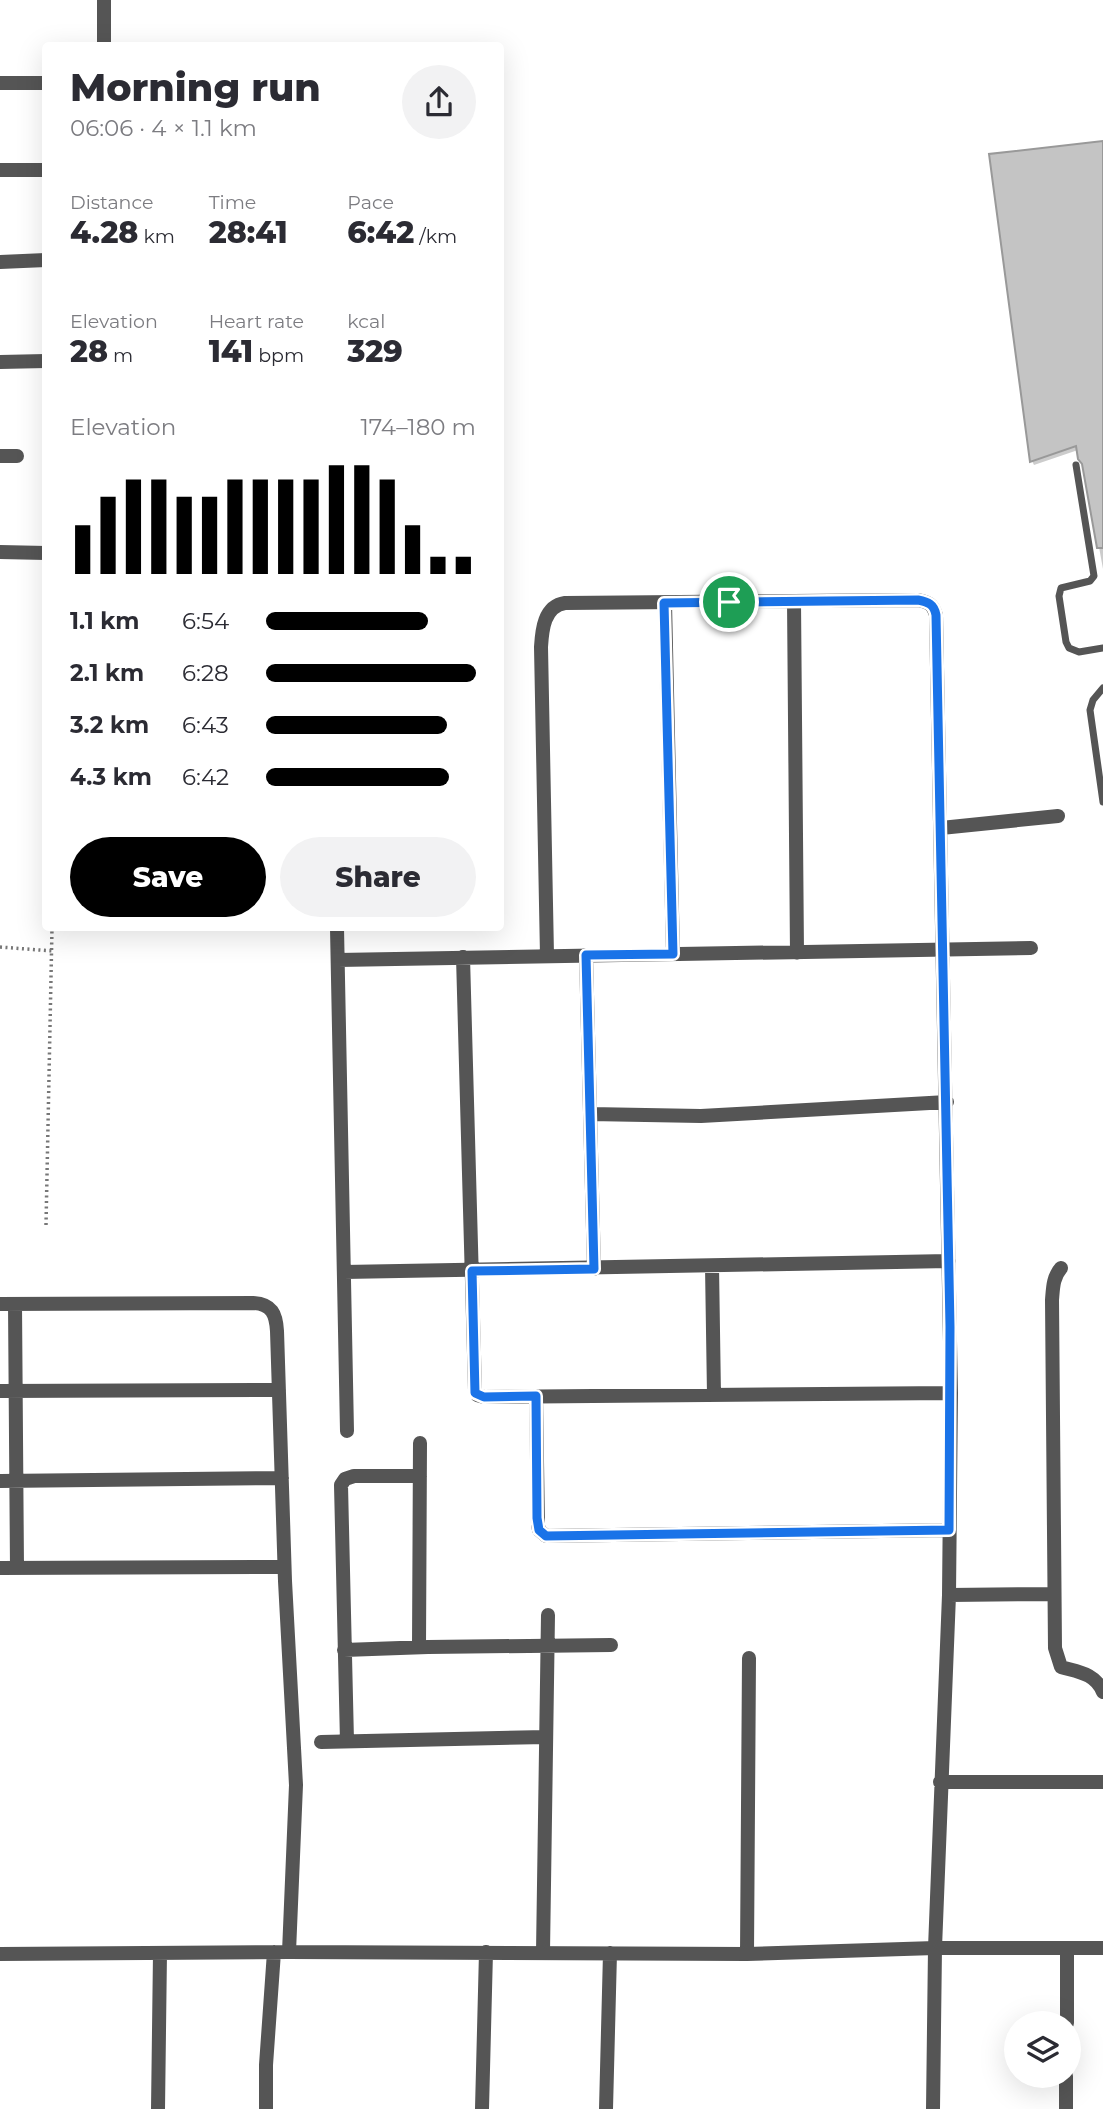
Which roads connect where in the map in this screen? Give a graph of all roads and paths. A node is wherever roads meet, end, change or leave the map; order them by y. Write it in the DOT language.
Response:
graph roads {
  1 [pos="104,0"];
  2 [pos="104,42"];
  3 [pos="0,83"];
  4 [pos="42,83"];
  5 [pos="0,170"];
  6 [pos="42,170"];
  7 [pos="42,260"];
  8 [pos="0,261"];
  9 [pos="42,361"];
  10 [pos="0,362"];
  11 [pos="0,456"];
  12 [pos="17,456"];
  13 [pos="1076,465"];
  14 [pos="0,552"];
  15 [pos="42,552"];
  16 [pos="794,601"];
  17 [pos="664,603"];
  18 [pos="1103,648"];
  19 [pos="1103,688"];
  20 [pos="1103,802"];
  21 [pos="1058,816"];
  22 [pos="941,828"];
  23 [pos="52,931"];
  24 [pos="337,931"];
  25 [pos="0,947"];
  26 [pos="1031,948"];
  27 [pos="53,951"];
  28 [pos="943,951"];
  29 [pos="797,953"];
  30 [pos="673,954"];
  31 [pos="547,955"];
  32 [pos="586,955"];
  33 [pos="463,957"];
  34 [pos="338,960"];
  35 [pos="947,1102"];
  36 [pos="590,1114"];
  37 [pos="46,1225"];
  38 [pos="949,1262"];
  39 [pos="712,1266"];
  40 [pos="1061,1268"];
  41 [pos="594,1269"];
  42 [pos="472,1271"];
  43 [pos="344,1272"];
  44 [pos="7,1304"];
  45 [pos="279,1390"];
  46 [pos="0,1391"];
  47 [pos="15,1391"];
  48 [pos="951,1393"];
  49 [pos="714,1395"];
  50 [pos="536,1396"];
  51 [pos="347,1431"];
  52 [pos="420,1443"];
  53 [pos="420,1476"];
  54 [pos="282,1478"];
  55 [pos="0,1481"];
  56 [pos="16,1481"];
  57 [pos="949,1530"];
  58 [pos="285,1567"];
  59 [pos="0,1568"];
  60 [pos="17,1568"];
  61 [pos="1054,1594"];
  62 [pos="948,1595"];
  63 [pos="548,1615"];
  64 [pos="547,1645"];
  65 [pos="611,1645"];
  66 [pos="419,1647"];
  67 [pos="344,1650"];
  68 [pos="749,1658"];
  69 [pos="1103,1692"];
  70 [pos="546,1737"];
  71 [pos="346,1741"];
  72 [pos="321,1742"];
  73 [pos="940,1782"];
  74 [pos="1103,1782"];
  75 [pos="935,1948"];
  76 [pos="1067,1948"];
  77 [pos="1103,1948"];
  78 [pos="160,1952"];
  79 [pos="282,1952"];
  80 [pos="486,1952"];
  81 [pos="544,1952"];
  82 [pos="610,1953"];
  83 [pos="0,1954"];
  84 [pos="747,1954"];
  85 [pos="1067,2011"];
  86 [pos="1066,2088"];
  87 [pos="158,2109"];
  88 [pos="267,2109"];
  89 [pos="482,2109"];
  90 [pos="606,2109"];
  91 [pos="933,2109"];
  92 [pos="1066,2109"];
  1 -- 2 [label="street"];
  3 -- 4 [label="street"];
  5 -- 6 [label="street"];
  7 -- 8 [label="street"];
  9 -- 10 [label="street"];
  11 -- 12 [label="street"];
  13 -- 18 [label="lane"];
  14 -- 15 [label="street"];
  16 -- 17 [label="street"];
  16 -- 22 [label="street"];
  16 -- 29 [label="street"];
  17 -- 30 [label="street"];
  17 -- 31 [label="street"];
  19 -- 20 [label="lane"];
  21 -- 22 [label="street"];
  22 -- 28 [label="street"];
  23 -- 27 [label="path"];
  24 -- 34 [label="street"];
  25 -- 27 [label="path"];
  26 -- 28 [label="street"];
  27 -- 37 [label="path"];
  28 -- 29 [label="street"];
  28 -- 35 [label="street"];
  29 -- 30 [label="street"];
  30 -- 32 [label="street"];
  31 -- 32 [label="street"];
  31 -- 33 [label="street"];
  32 -- 36 [label="street"];
  33 -- 34 [label="street"];
  33 -- 42 [label="street"];
  34 -- 43 [label="street"];
  35 -- 36 [label="street"];
  35 -- 38 [label="street"];
  36 -- 41 [label="street"];
  38 -- 39 [label="street"];
  38 -- 48 [label="street"];
  39 -- 41 [label="street"];
  39 -- 49 [label="street"];
  40 -- 61 [label="street"];
  41 -- 42 [label="street"];
  42 -- 43 [label="street"];
  42 -- 50 [label="street"];
  43 -- 51 [label="street"];
  44 -- 45 [label="street"];
  44 -- 47 [label="street"];
  45 -- 47 [label="street"];
  45 -- 54 [label="street"];
  46 -- 47 [label="street"];
  47 -- 56 [label="street"];
  48 -- 49 [label="street"];
  48 -- 57 [label="street"];
  49 -- 50 [label="street"];
  50 -- 57 [label="street"];
  52 -- 53 [label="street"];
  53 -- 66 [label="street"];
  53 -- 67 [label="street"];
  54 -- 56 [label="street"];
  54 -- 58 [label="street"];
  55 -- 56 [label="street"];
  56 -- 60 [label="street"];
  57 -- 62 [label="street"];
  58 -- 60 [label="street"];
  58 -- 79 [label="street"];
  59 -- 60 [label="street"];
  61 -- 62 [label="street"];
  61 -- 69 [label="street"];
  62 -- 73 [label="street"];
  63 -- 64 [label="street"];
  64 -- 65 [label="street"];
  64 -- 66 [label="street"];
  64 -- 70 [label="street"];
  66 -- 67 [label="street"];
  67 -- 71 [label="street"];
  68 -- 84 [label="street"];
  70 -- 71 [label="street"];
  70 -- 81 [label="street"];
  71 -- 72 [label="street"];
  73 -- 74 [label="street"];
  73 -- 75 [label="street"];
  75 -- 76 [label="street"];
  75 -- 84 [label="street"];
  75 -- 91 [label="street"];
  76 -- 77 [label="street"];
  76 -- 85 [label="street"];
  78 -- 79 [label="street"];
  78 -- 83 [label="street"];
  78 -- 87 [label="street"];
  79 -- 80 [label="street"];
  79 -- 88 [label="street"];
  80 -- 81 [label="street"];
  80 -- 89 [label="street"];
  81 -- 82 [label="street"];
  82 -- 84 [label="street"];
  82 -- 90 [label="street"];
  86 -- 92 [label="street"];
}
